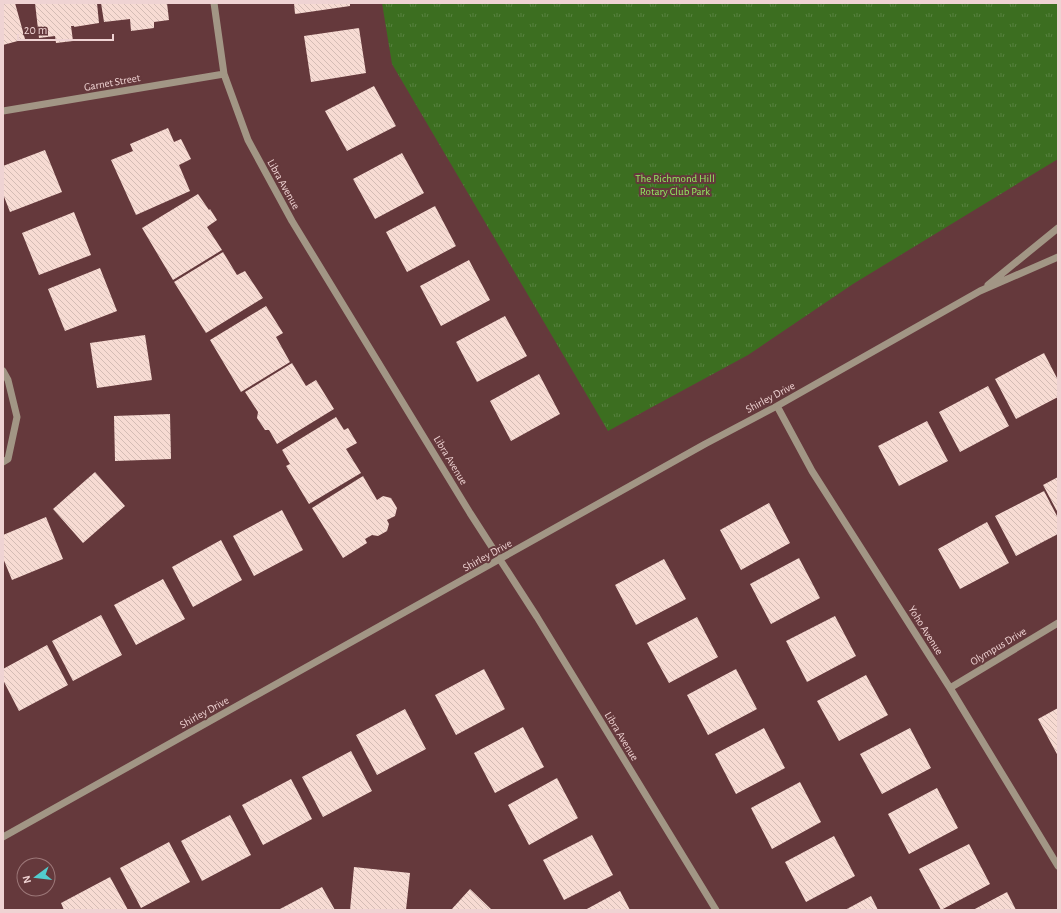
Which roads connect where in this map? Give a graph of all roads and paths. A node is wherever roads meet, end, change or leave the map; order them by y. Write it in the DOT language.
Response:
graph roads {
  1 [pos="214,3"];
  2 [pos="224,74"];
  3 [pos="3,111"];
  4 [pos="1058,228"];
  5 [pos="1058,257"];
  6 [pos="980,291"];
  7 [pos="3,371"];
  8 [pos="777,406"];
  9 [pos="3,462"];
  10 [pos="500,560"];
  11 [pos="1058,623"];
  12 [pos="950,688"];
  13 [pos="3,836"];
  14 [pos="1058,866"];
  15 [pos="716,910"];
  1 -- 2 [label="street, Libra Avenue"];
  2 -- 3 [label="street, Garnet Street"];
  2 -- 10 [label="street, Libra Avenue"];
  4 -- 6 [label="street, Shirley Drive"];
  5 -- 6 [label="street, Shirley Drive"];
  6 -- 8 [label="street, Shirley Drive"];
  7 -- 9 [label="street"];
  8 -- 10 [label="street, Shirley Drive"];
  8 -- 12 [label="street, Yoho Avenue"];
  10 -- 13 [label="street, Shirley Drive"];
  10 -- 15 [label="street, Libra Avenue"];
  11 -- 12 [label="street, Olympus Drive"];
  12 -- 14 [label="street, Yoho Avenue"];
}
